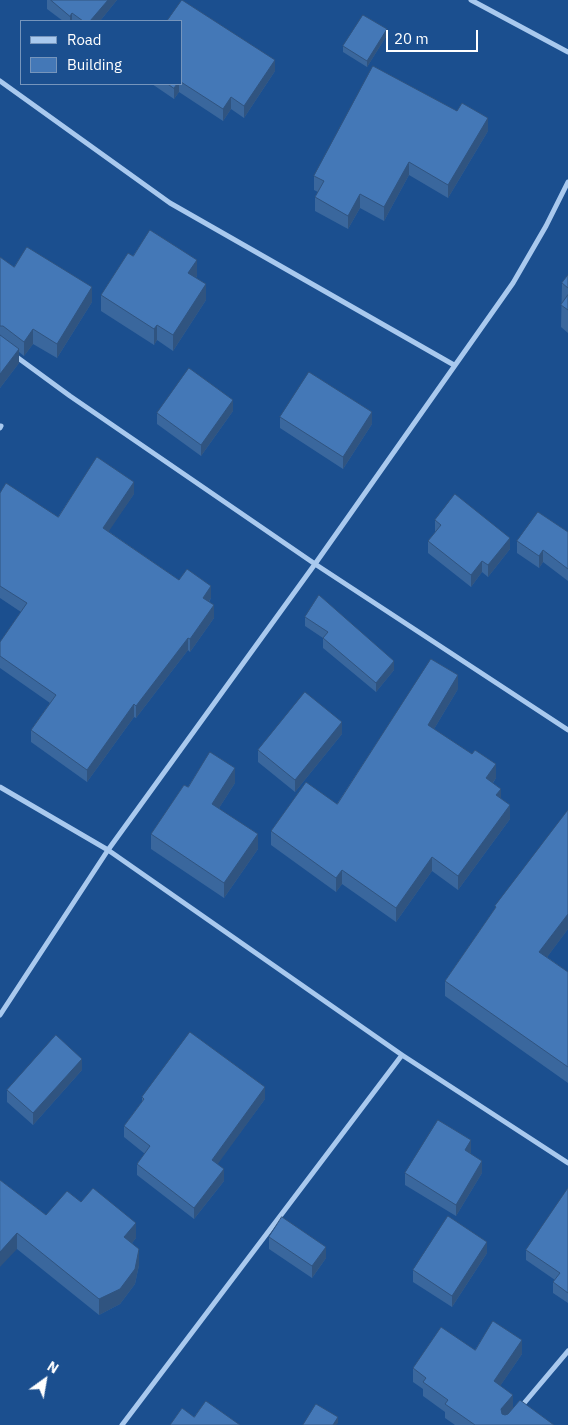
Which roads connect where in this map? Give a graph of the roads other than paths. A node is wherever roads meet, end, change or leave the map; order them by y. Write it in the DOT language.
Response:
graph roads {
  1 [pos="471,0"];
  2 [pos="568,52"];
  3 [pos="0,81"];
  4 [pos="568,182"];
  5 [pos="8,350"];
  6 [pos="454,365"];
  7 [pos="315,564"];
  8 [pos="568,730"];
  9 [pos="0,787"];
  10 [pos="108,850"];
  11 [pos="0,1015"];
  12 [pos="402,1055"];
  13 [pos="568,1164"];
  14 [pos="568,1351"];
  15 [pos="518,1410"];
  16 [pos="122,1425"];
  1 -- 2 [label="street"];
  3 -- 6 [label="street"];
  4 -- 6 [label="street"];
  5 -- 7 [label="street"];
  6 -- 7 [label="street"];
  7 -- 8 [label="street"];
  7 -- 10 [label="street"];
  9 -- 10 [label="street"];
  10 -- 11 [label="street"];
  10 -- 12 [label="street"];
  12 -- 13 [label="street"];
  12 -- 16 [label="street"];
  14 -- 15 [label="street"];
}
